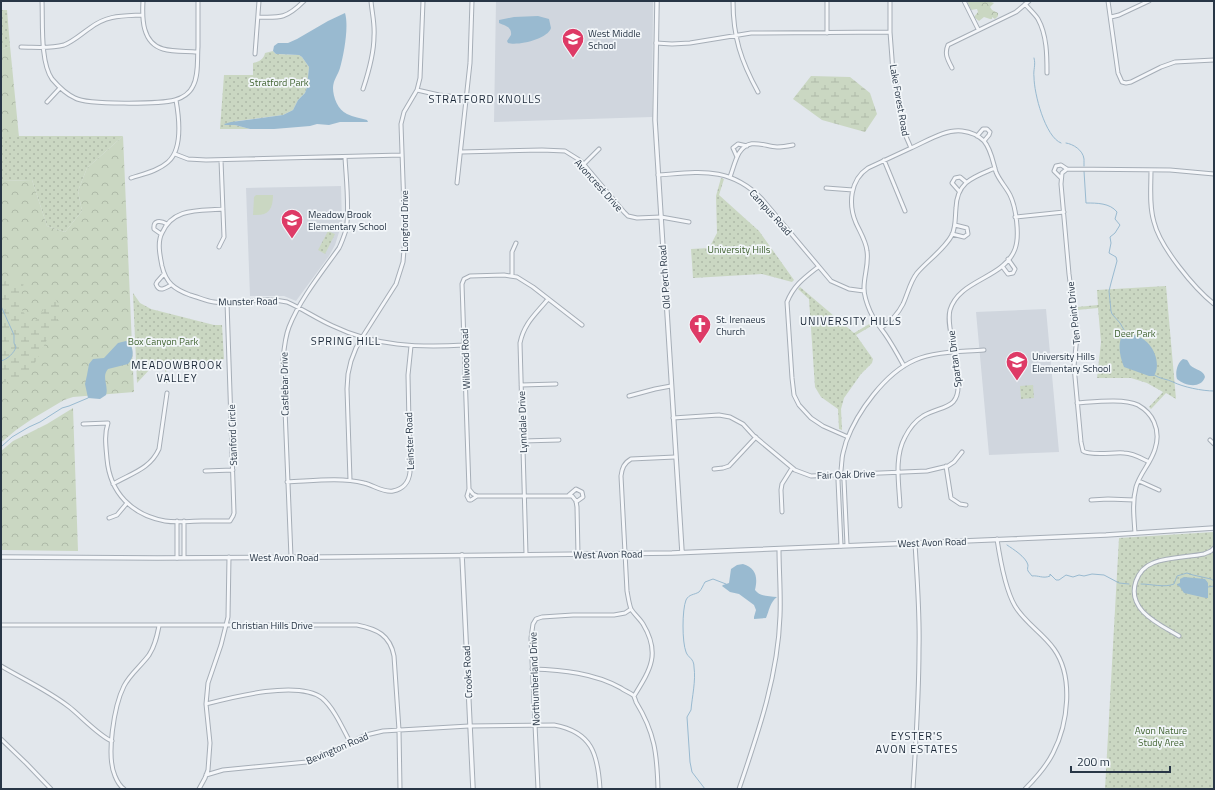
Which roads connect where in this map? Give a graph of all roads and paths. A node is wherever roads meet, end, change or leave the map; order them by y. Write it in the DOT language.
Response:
graph roads {
  1 [pos="42,1"];
  2 [pos="143,1"];
  3 [pos="198,1"];
  4 [pos="259,1"];
  5 [pos="304,1"];
  6 [pos="371,1"];
  7 [pos="423,1"];
  8 [pos="472,1"];
  9 [pos="657,1"];
  10 [pos="733,1"];
  11 [pos="827,1"];
  12 [pos="890,1"];
  13 [pos="964,1"];
  14 [pos="1029,1"];
  15 [pos="1108,1"];
  16 [pos="1149,1"];
  17 [pos="1025,4"];
  18 [pos="142,15"];
  19 [pos="1111,17"];
  20 [pos="258,18"];
  21 [pos="978,29"];
  22 [pos="890,32"];
  23 [pos="827,33"];
  24 [pos="735,35"];
  25 [pos="656,43"];
  26 [pos="21,47"];
  27 [pos="44,48"];
  28 [pos="198,52"];
  29 [pos="255,54"];
  30 [pos="1214,60"];
  31 [pos="952,68"];
  32 [pos="1047,73"];
  33 [pos="60,88"];
  34 [pos="363,89"];
  35 [pos="417,90"];
  36 [pos="758,92"];
  37 [pos="466,98"];
  38 [pos="176,100"];
  39 [pos="47,102"];
  40 [pos="977,136"];
  41 [pos="984,141"];
  42 [pos="793,145"];
  43 [pos="747,146"];
  44 [pos="911,148"];
  45 [pos="600,149"];
  46 [pos="461,152"];
  47 [pos="175,154"];
  48 [pos="402,155"];
  49 [pos="345,157"];
  50 [pos="737,157"];
  51 [pos="221,160"];
  52 [pos="884,160"];
  53 [pos="583,164"];
  54 [pos="995,168"];
  55 [pos="1067,169"];
  56 [pos="1151,170"];
  57 [pos="1214,174"];
  58 [pos="658,175"];
  59 [pos="730,177"];
  60 [pos="131,178"];
  61 [pos="1061,178"];
  62 [pos="966,182"];
  63 [pos="457,183"];
  64 [pos="826,188"];
  65 [pos="853,190"];
  66 [pos="959,191"];
  67 [pos="223,209"];
  68 [pos="905,211"];
  69 [pos="1064,212"];
  70 [pos="660,217"];
  71 [pos="1015,217"];
  72 [pos="689,222"];
  73 [pos="166,224"];
  74 [pos="955,225"];
  75 [pos="161,234"];
  76 [pos="952,234"];
  77 [pos="516,243"];
  78 [pos="219,247"];
  79 [pos="1008,260"];
  80 [pos="1002,266"];
  81 [pos="818,267"];
  82 [pos="164,274"];
  83 [pos="512,276"];
  84 [pos="171,285"];
  85 [pos="864,291"];
  86 [pos="548,299"];
  87 [pos="227,302"];
  88 [pos="1214,304"];
  89 [pos="298,307"];
  90 [pos="582,326"];
  91 [pos="881,328"];
  92 [pos="362,337"];
  93 [pos="464,345"];
  94 [pos="411,346"];
  95 [pos="984,350"];
  96 [pos="954,353"];
  97 [pos="904,366"];
  98 [pos="556,384"];
  99 [pos="521,385"];
  100 [pos="671,386"];
  101 [pos="167,393"];
  102 [pos="629,396"];
  103 [pos="1077,403"];
  104 [pos="673,418"];
  105 [pos="83,424"];
  106 [pos="756,437"];
  107 [pos="848,437"];
  108 [pos="559,440"];
  109 [pos="1210,440"];
  110 [pos="523,441"];
  111 [pos="1214,444"];
  112 [pos="962,452"];
  113 [pos="675,456"];
  114 [pos="1149,462"];
  115 [pos="946,466"];
  116 [pos="792,468"];
  117 [pos="714,469"];
  118 [pos="233,470"];
  119 [pos="205,471"];
  120 [pos="898,473"];
  121 [pos="841,475"];
  122 [pos="350,480"];
  123 [pos="1139,481"];
  124 [pos="287,482"];
  125 [pos="113,484"];
  126 [pos="469,489"];
  127 [pos="1159,490"];
  128 [pos="524,495"];
  129 [pos="569,495"];
  130 [pos="477,496"];
  131 [pos="1091,500"];
  132 [pos="1134,500"];
  133 [pos="576,502"];
  134 [pos="127,503"];
  135 [pos="966,505"];
  136 [pos="900,506"];
  137 [pos="782,512"];
  138 [pos="109,518"];
  139 [pos="177,521"];
  140 [pos="184,521"];
  141 [pos="1214,528"];
  142 [pos="1135,533"];
  143 [pos="997,539"];
  144 [pos="915,543"];
  145 [pos="847,545"];
  146 [pos="841,546"];
  147 [pos="1214,548"];
  148 [pos="779,549"];
  149 [pos="682,552"];
  150 [pos="526,554"];
  151 [pos="578,554"];
  152 [pos="625,554"];
  153 [pos="462,555"];
  154 [pos="1,557"];
  155 [pos="229,557"];
  156 [pos="291,557"];
  157 [pos="177,558"];
  158 [pos="184,558"];
  159 [pos="632,609"];
  160 [pos="1,625"];
  161 [pos="227,625"];
  162 [pos="159,626"];
  163 [pos="1179,636"];
  164 [pos="1,666"];
  165 [pos="532,670"];
  166 [pos="634,696"];
  167 [pos="206,704"];
  168 [pos="535,725"];
  169 [pos="469,726"];
  170 [pos="399,730"];
  171 [pos="1,740"];
  172 [pos="112,741"];
  173 [pos="350,742"];
  174 [pos="206,775"];
  175 [pos="51,789"];
  176 [pos="124,789"];
  177 [pos="199,789"];
  178 [pos="400,789"];
  179 [pos="473,789"];
  180 [pos="538,789"];
  181 [pos="600,789"];
  182 [pos="658,789"];
  183 [pos="739,789"];
  184 [pos="913,789"];
  185 [pos="1024,789"];
  1 -- 27 [label="street"];
  2 -- 18 [label="street"];
  3 -- 28 [label="street"];
  4 -- 20 [label="street"];
  5 -- 20 [label="street"];
  6 -- 34 [label="street"];
  7 -- 35 [label="street, Longford Drive"];
  8 -- 37 [label="street"];
  9 -- 25 [label="street, Old Perch Road"];
  10 -- 24 [label="street"];
  11 -- 23 [label="street"];
  12 -- 22 [label="street, Lake Forest Road"];
  13 -- 21 [label="street"];
  14 -- 17 [label="street"];
  15 -- 19 [label="street"];
  16 -- 19 [label="street"];
  17 -- 21 [label="street"];
  17 -- 32 [label="street"];
  18 -- 27 [label="street"];
  18 -- 28 [label="street"];
  19 -- 30 [label="street"];
  20 -- 29 [label="street"];
  21 -- 31 [label="street"];
  22 -- 23 [label="street"];
  22 -- 44 [label="street, Lake Forest Road"];
  23 -- 24 [label="street"];
  24 -- 25 [label="street"];
  24 -- 36 [label="street"];
  25 -- 58 [label="street, Old Perch Road"];
  26 -- 27 [label="street"];
  27 -- 33 [label="street"];
  28 -- 38 [label="street"];
  33 -- 38 [label="street"];
  33 -- 39 [label="street"];
  35 -- 37 [label="street"];
  35 -- 48 [label="street, Longford Drive"];
  37 -- 46 [label="street"];
  38 -- 47 [label="street"];
  40 -- 41 [label="street, Spartan Drive"];
  40 -- 41 [label="street, Spartan Drive"];
  40 -- 44 [label="street, Spartan Drive"];
  41 -- 54 [label="street, Spartan Drive"];
  42 -- 43 [label="street"];
  43 -- 50 [label="street"];
  43 -- 50 [label="street"];
  44 -- 52 [label="street, Lake Forest Road"];
  45 -- 53 [label="street"];
  46 -- 53 [label="street, Avoncrest Drive"];
  46 -- 63 [label="street"];
  47 -- 51 [label="street"];
  47 -- 60 [label="street"];
  48 -- 49 [label="street"];
  48 -- 92 [label="street, Longford Drive"];
  49 -- 51 [label="street"];
  49 -- 89 [label="street, Castlebar Drive"];
  50 -- 59 [label="street"];
  51 -- 67 [label="street"];
  52 -- 65 [label="street, Lake Forest Road"];
  52 -- 68 [label="street"];
  53 -- 70 [label="street, Avoncrest Drive"];
  54 -- 62 [label="street"];
  54 -- 71 [label="street, Spartan Drive"];
  55 -- 56 [label="street"];
  55 -- 61 [label="street"];
  55 -- 61 [label="street, Ten Point Drive"];
  56 -- 57 [label="street"];
  56 -- 88 [label="street"];
  58 -- 59 [label="street, Campus Road"];
  58 -- 70 [label="street, Old Perch Road"];
  59 -- 81 [label="street, Campus Road"];
  61 -- 69 [label="street, Ten Point Drive"];
  62 -- 66 [label="street"];
  62 -- 66 [label="street"];
  64 -- 65 [label="street"];
  65 -- 85 [label="street, Lake Forest Road"];
  66 -- 74 [label="street"];
  67 -- 73 [label="street, Munster Road"];
  67 -- 78 [label="street"];
  69 -- 71 [label="street"];
  69 -- 103 [label="street, Ten Point Drive"];
  70 -- 72 [label="street, Avoncrest Drive"];
  70 -- 100 [label="street, Old Perch Road"];
  71 -- 79 [label="street, Spartan Drive"];
  73 -- 75 [label="street, Munster Road"];
  73 -- 75 [label="street, Munster Road"];
  74 -- 76 [label="street"];
  74 -- 76 [label="street"];
  75 -- 82 [label="street, Munster Road"];
  76 -- 91 [label="street"];
  77 -- 83 [label="street"];
  79 -- 80 [label="street, Spartan Drive"];
  79 -- 80 [label="street, Spartan Drive"];
  80 -- 96 [label="street, Spartan Drive"];
  81 -- 85 [label="street, Campus Road"];
  81 -- 107 [label="street"];
  82 -- 84 [label="street, Munster Road"];
  82 -- 84 [label="street, Munster Road"];
  83 -- 86 [label="street"];
  83 -- 93 [label="street, Wilwood Road"];
  84 -- 87 [label="street, Munster Road"];
  85 -- 91 [label="street, Lake Forest Road"];
  86 -- 90 [label="street"];
  86 -- 99 [label="street, Lynndale Drive"];
  87 -- 89 [label="street, Munster Road"];
  87 -- 118 [label="street, Stanford Circle"];
  89 -- 92 [label="street, Munster Road"];
  89 -- 124 [label="street, Castlebar Drive"];
  91 -- 97 [label="street, Lake Forest Road"];
  92 -- 94 [label="street, Munster Road"];
  92 -- 122 [label="street, Longford Drive"];
  93 -- 94 [label="street, Munster Road"];
  93 -- 126 [label="street, Wilwood Road"];
  94 -- 122 [label="street, Leinster Road"];
  95 -- 96 [label="street"];
  96 -- 97 [label="street"];
  96 -- 120 [label="street, Spartan Drive"];
  97 -- 107 [label="street"];
  98 -- 99 [label="street"];
  99 -- 110 [label="street, Lynndale Drive"];
  100 -- 102 [label="street"];
  100 -- 104 [label="street, Old Perch Road"];
  101 -- 125 [label="street"];
  103 -- 114 [label="street, Ten Point Drive"];
  103 -- 114 [label="street"];
  104 -- 106 [label="street, Fair Oak Drive"];
  104 -- 113 [label="street, Old Perch Road"];
  105 -- 125 [label="street, Stanford Circle"];
  106 -- 116 [label="street, Fair Oak Drive"];
  106 -- 117 [label="street"];
  107 -- 121 [label="street"];
  108 -- 110 [label="street"];
  109 -- 111 [label="street"];
  110 -- 128 [label="street, Lynndale Drive"];
  112 -- 115 [label="street, Fair Oak Drive"];
  113 -- 149 [label="street, Old Perch Road"];
  113 -- 152 [label="street"];
  114 -- 123 [label="street"];
  115 -- 120 [label="street, Fair Oak Drive"];
  115 -- 135 [label="street"];
  116 -- 121 [label="street, Fair Oak Drive"];
  116 -- 137 [label="street"];
  118 -- 119 [label="street"];
  118 -- 140 [label="street, Stanford Circle"];
  120 -- 121 [label="street, Fair Oak Drive"];
  120 -- 136 [label="street, Spartan Drive"];
  121 -- 145 [label="street"];
  121 -- 146 [label="street"];
  122 -- 124 [label="street, Leinster Road"];
  123 -- 127 [label="street"];
  123 -- 132 [label="street"];
  124 -- 156 [label="street, Castlebar Drive"];
  125 -- 134 [label="street, Stanford Circle"];
  126 -- 130 [label="street"];
  126 -- 130 [label="street"];
  128 -- 129 [label="street"];
  128 -- 130 [label="street"];
  128 -- 150 [label="street, Lynndale Drive"];
  129 -- 133 [label="street"];
  129 -- 133 [label="street"];
  131 -- 132 [label="street"];
  132 -- 142 [label="street"];
  133 -- 151 [label="street"];
  134 -- 138 [label="street"];
  134 -- 139 [label="street, Stanford Circle"];
  139 -- 140 [label="street, Stanford Circle"];
  139 -- 157 [label="street"];
  140 -- 158 [label="street"];
  141 -- 142 [label="street, West Avon Road"];
  142 -- 143 [label="street, West Avon Road"];
  143 -- 144 [label="street, West Avon Road"];
  143 -- 185 [label="street"];
  144 -- 145 [label="street, West Avon Road"];
  144 -- 184 [label="street"];
  145 -- 146 [label="street, West Avon Road"];
  146 -- 148 [label="street, West Avon Road"];
  147 -- 163 [label="street"];
  148 -- 149 [label="street, West Avon Road"];
  148 -- 183 [label="street"];
  149 -- 152 [label="street, West Avon Road"];
  150 -- 151 [label="street, West Avon Road"];
  150 -- 153 [label="street, West Avon Road"];
  151 -- 152 [label="street, West Avon Road"];
  152 -- 159 [label="street"];
  153 -- 156 [label="street, West Avon Road"];
  153 -- 169 [label="street, Crooks Road"];
  154 -- 157 [label="street, West Avon Road"];
  155 -- 156 [label="street, West Avon Road"];
  155 -- 158 [label="street, West Avon Road"];
  155 -- 161 [label="street"];
  157 -- 158 [label="street, West Avon Road"];
  159 -- 165 [label="street, Northumberland Drive"];
  159 -- 166 [label="street"];
  160 -- 162 [label="street, Christian Hills Drive"];
  161 -- 162 [label="street, Christian Hills Drive"];
  161 -- 167 [label="street"];
  161 -- 170 [label="street, Christian Hills Drive"];
  162 -- 172 [label="street"];
  164 -- 172 [label="street"];
  165 -- 166 [label="street"];
  165 -- 168 [label="street, Northumberland Drive"];
  166 -- 182 [label="street"];
  167 -- 173 [label="street"];
  167 -- 174 [label="street"];
  168 -- 169 [label="street, Bevington Road"];
  168 -- 180 [label="street, Northumberland Drive"];
  168 -- 181 [label="street, Bevington Road"];
  169 -- 170 [label="street, Bevington Road"];
  169 -- 179 [label="street, Crooks Road"];
  170 -- 173 [label="street, Bevington Road"];
  170 -- 178 [label="street, Christian Hills Drive"];
  171 -- 175 [label="street"];
  172 -- 176 [label="street"];
  173 -- 174 [label="street, Bevington Road"];
  174 -- 177 [label="street"];
}
